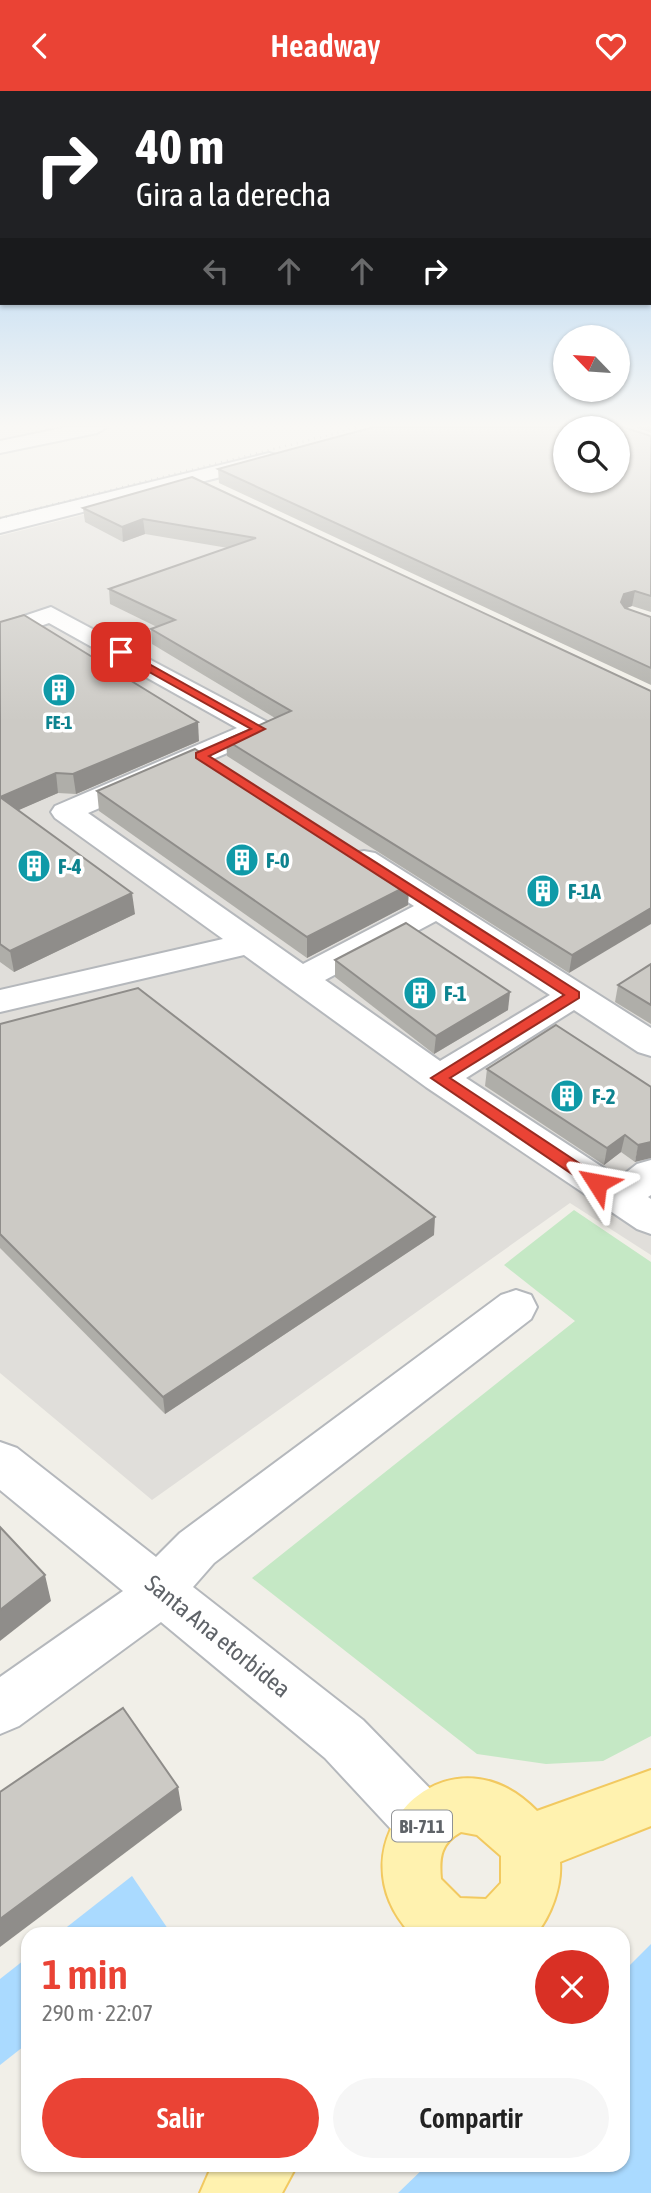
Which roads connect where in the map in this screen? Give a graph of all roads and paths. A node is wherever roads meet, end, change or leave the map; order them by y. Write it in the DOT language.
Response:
graph roads {
  1 [pos="0,632"];
  2 [pos="200,755"];
  3 [pos="234,777"];
  4 [pos="336,842"];
  5 [pos="437,907"];
  6 [pos="250,943"];
  7 [pos="301,979"];
  8 [pos="574,995"];
  9 [pos="0,1001"];
  10 [pos="651,1044"];
  11 [pos="439,1078"];
  12 [pos="651,1174"];
  13 [pos="635,1209"];
  14 [pos="516,1307"];
  15 [pos="0,1462"];
  16 [pos="160,1588"];
  17 [pos="0,1708"];
  18 [pos="651,1798"];
  19 [pos="424,1823"];
  20 [pos="525,1843"];
  21 [pos="443,1927"];
  22 [pos="495,1927"];
  23 [pos="256,2172"];
  24 [pos="233,2193"];
  1 -- 2 [label="street"];
  2 -- 3 [label="street"];
  2 -- 6 [label="street"];
  4 -- 5 [label="street"];
  5 -- 7 [label="street"];
  5 -- 8 [label="street"];
  6 -- 7 [label="street"];
  6 -- 9 [label="street"];
  7 -- 11 [label="street"];
  8 -- 10 [label="street"];
  8 -- 11 [label="street"];
  11 -- 13 [label="street"];
  12 -- 13 [label="street"];
  14 -- 16 [label="street"];
  15 -- 16 [label="street, Santa Ana etorbidea"];
  16 -- 17 [label="street"];
  16 -- 19 [label="street, Santa Ana etorbidea"];
  18 -- 20 [label="main road"];
  19 -- 20 [label="main road, BI-711"];
  19 -- 21 [label="main road, BI-711"];
  20 -- 22 [label="main road, BI-711"];
  23 -- 24 [label="main road"];
}
